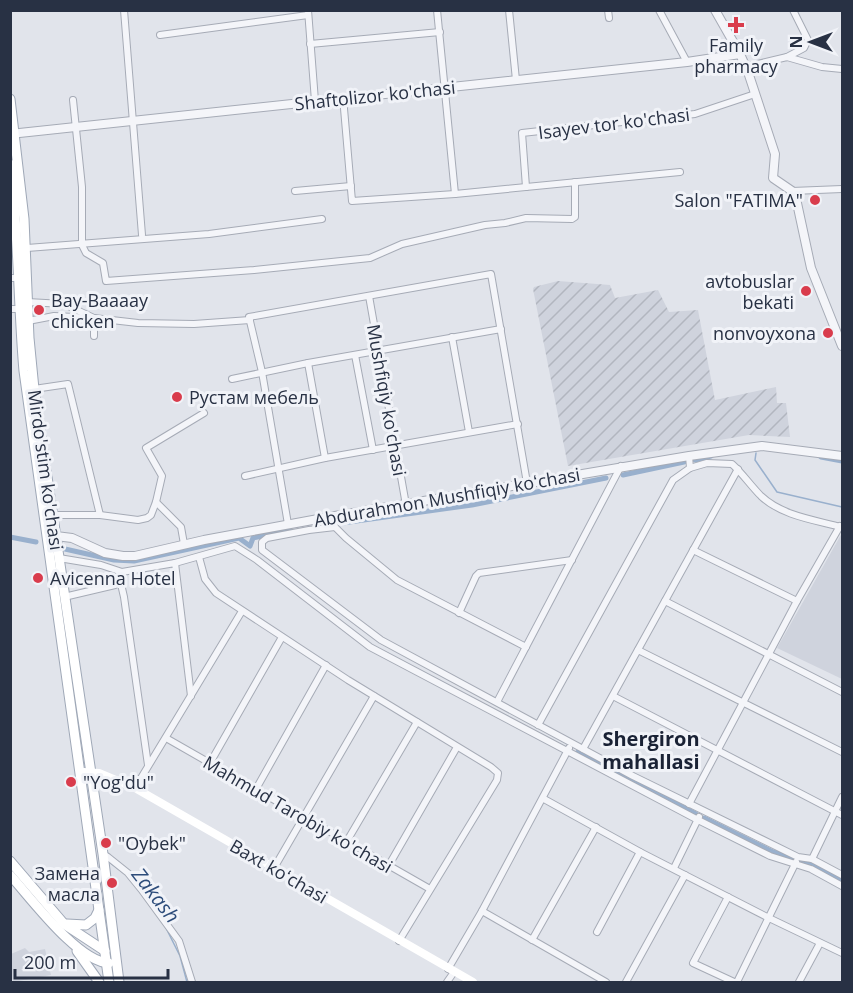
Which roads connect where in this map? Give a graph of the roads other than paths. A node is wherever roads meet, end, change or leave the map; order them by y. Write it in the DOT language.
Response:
graph roads {
  1 [pos="124,10"];
  2 [pos="438,10"];
  3 [pos="509,10"];
  4 [pos="659,10"];
  5 [pos="716,10"];
  6 [pos="793,10"];
  7 [pos="308,13"];
  8 [pos="440,32"];
  9 [pos="160,35"];
  10 [pos="310,44"];
  11 [pos="740,54"];
  12 [pos="787,57"];
  13 [pos="687,62"];
  14 [pos="745,66"];
  15 [pos="843,69"];
  16 [pos="516,80"];
  17 [pos="446,88"];
  18 [pos="755,94"];
  19 [pos="343,98"];
  20 [pos="10,99"];
  21 [pos="73,100"];
  22 [pos="315,101"];
  23 [pos="133,120"];
  24 [pos="76,126"];
  25 [pos="13,134"];
  26 [pos="10,164"];
  27 [pos="680,171"];
  28 [pos="575,182"];
  29 [pos="351,186"];
  30 [pos="526,187"];
  31 [pos="843,189"];
  32 [pos="295,190"];
  33 [pos="792,191"];
  34 [pos="455,194"];
  35 [pos="321,219"];
  36 [pos="142,235"];
  37 [pos="82,245"];
  38 [pos="27,248"];
  39 [pos="15,278"];
  40 [pos="369,296"];
  41 [pos="21,307"];
  42 [pos="94,318"];
  43 [pos="250,320"];
  44 [pos="28,321"];
  45 [pos="501,329"];
  46 [pos="94,336"];
  47 [pos="452,338"];
  48 [pos="843,346"];
  49 [pos="378,350"];
  50 [pos="355,355"];
  51 [pos="308,363"];
  52 [pos="262,372"];
  53 [pos="232,379"];
  54 [pos="34,389"];
  55 [pos="204,412"];
  56 [pos="518,423"];
  57 [pos="469,432"];
  58 [pos="396,446"];
  59 [pos="373,450"];
  60 [pos="689,456"];
  61 [pos="843,456"];
  62 [pos="325,458"];
  63 [pos="621,466"];
  64 [pos="279,468"];
  65 [pos="690,468"];
  66 [pos="738,469"];
  67 [pos="245,476"];
  68 [pos="527,483"];
  69 [pos="156,502"];
  70 [pos="406,505"];
  71 [pos="52,515"];
  72 [pos="100,515"];
  73 [pos="329,517"];
  74 [pos="288,524"];
  75 [pos="335,527"];
  76 [pos="841,527"];
  77 [pos="56,536"];
  78 [pos="184,544"];
  79 [pos="693,550"];
  80 [pos="59,558"];
  81 [pos="199,558"];
  82 [pos="573,560"];
  83 [pos="176,563"];
  84 [pos="64,597"];
  85 [pos="665,601"];
  86 [pos="797,601"];
  87 [pos="242,611"];
  88 [pos="459,613"];
  89 [pos="282,637"];
  90 [pos="526,647"];
  91 [pos="638,650"];
  92 [pos="769,653"];
  93 [pos="326,665"];
  94 [pos="843,692"];
  95 [pos="191,696"];
  96 [pos="374,696"];
  97 [pos="613,696"];
  98 [pos="497,702"];
  99 [pos="743,702"];
  100 [pos="417,722"];
  101 [pos="538,725"];
  102 [pos="166,738"];
  103 [pos="572,743"];
  104 [pos="457,747"];
  105 [pos="583,749"];
  106 [pos="567,751"];
  107 [pos="717,751"];
  108 [pos="843,752"];
  109 [pos="210,763"];
  110 [pos="148,765"];
  111 [pos="85,772"];
  112 [pos="135,788"];
  113 [pos="256,789"];
  114 [pos="843,797"];
  115 [pos="544,799"];
  116 [pos="688,804"];
  117 [pos="702,811"];
  118 [pos="835,811"];
  119 [pos="843,815"];
  120 [pos="303,816"];
  121 [pos="698,820"];
  122 [pos="596,828"];
  123 [pos="347,842"];
  124 [pos="640,852"];
  125 [pos="103,854"];
  126 [pos="812,859"];
  127 [pos="797,860"];
  128 [pos="10,861"];
  129 [pos="389,866"];
  130 [pos="274,868"];
  131 [pos="674,868"];
  132 [pos="10,875"];
  133 [pos="685,875"];
  134 [pos="843,875"];
  135 [pos="843,886"];
  136 [pos="430,889"];
  137 [pos="728,897"];
  138 [pos="99,910"];
  139 [pos="482,912"];
  140 [pos="769,918"];
  141 [pos="64,924"];
  142 [pos="597,932"];
  143 [pos="399,940"];
  144 [pos="532,940"];
  145 [pos="820,943"];
  146 [pos="72,944"];
  147 [pos="109,951"];
  148 [pos="843,953"];
  149 [pos="111,963"];
  150 [pos="451,970"];
  151 [pos="99,982"];
  152 [pos="109,982"];
  153 [pos="119,982"];
  154 [pos="192,982"];
  155 [pos="447,982"];
  156 [pos="473,982"];
  157 [pos="606,982"];
  158 [pos="626,982"];
  159 [pos="735,982"];
  160 [pos="799,982"];
  1 -- 23 [label="street"];
  2 -- 8 [label="street"];
  3 -- 16 [label="street"];
  4 -- 13 [label="street"];
  5 -- 11 [label="street"];
  6 -- 12 [label="street"];
  7 -- 9 [label="street"];
  7 -- 10 [label="street"];
  8 -- 10 [label="street"];
  8 -- 17 [label="street"];
  10 -- 22 [label="street"];
  11 -- 13 [label="street, Shaftolizor ko'chasi"];
  11 -- 14 [label="street"];
  12 -- 14 [label="street"];
  12 -- 15 [label="street"];
  13 -- 16 [label="street, Shaftolizor ko'chasi"];
  14 -- 18 [label="street"];
  16 -- 17 [label="street, Shaftolizor ko'chasi"];
  17 -- 19 [label="street, Shaftolizor ko'chasi"];
  17 -- 34 [label="street"];
  18 -- 30 [label="street, Isayev tor ko'chasi"];
  18 -- 33 [label="street"];
  19 -- 22 [label="street, Shaftolizor ko'chasi"];
  19 -- 29 [label="street"];
  20 -- 25 [label="main road, Mirdo'stim ko'chasi"];
  21 -- 24 [label="street"];
  22 -- 23 [label="street, Shaftolizor ko'chasi"];
  23 -- 24 [label="street, Shaftolizor ko'chasi"];
  23 -- 36 [label="street"];
  24 -- 25 [label="street, Shaftolizor ko'chasi"];
  24 -- 37 [label="street"];
  25 -- 38 [label="main road, Mirdo'stim ko'chasi"];
  26 -- 39 [label="main road, Mirdo'stim ko'chasi"];
  27 -- 28 [label="street"];
  28 -- 30 [label="street"];
  28 -- 37 [label="street"];
  29 -- 32 [label="street"];
  29 -- 34 [label="street"];
  30 -- 34 [label="street"];
  31 -- 33 [label="street"];
  33 -- 48 [label="street"];
  35 -- 37 [label="street"];
  37 -- 38 [label="street"];
  38 -- 41 [label="main road, Mirdo'stim ko'chasi"];
  39 -- 41 [label="main road, Mirdo'stim ko'chasi"];
  40 -- 43 [label="street"];
  40 -- 45 [label="street"];
  40 -- 49 [label="street, Mushfiqiy ko'chasi"];
  41 -- 42 [label="street"];
  41 -- 44 [label="main road, Mirdo'stim ko'chasi"];
  41 -- 111 [label="main road, Mirdo'stim ko'chasi"];
  42 -- 43 [label="street"];
  42 -- 44 [label="street"];
  42 -- 46 [label="street"];
  43 -- 52 [label="street"];
  44 -- 54 [label="main road, Mirdo'stim ko'chasi"];
  45 -- 47 [label="street"];
  45 -- 56 [label="street"];
  47 -- 49 [label="street"];
  47 -- 57 [label="street"];
  49 -- 50 [label="street"];
  49 -- 58 [label="street, Mushfiqiy ko'chasi"];
  50 -- 51 [label="street"];
  50 -- 59 [label="street"];
  51 -- 52 [label="street"];
  51 -- 62 [label="street"];
  52 -- 53 [label="street"];
  52 -- 64 [label="street"];
  54 -- 71 [label="main road, Mirdo'stim ko'chasi"];
  54 -- 72 [label="street"];
  55 -- 69 [label="street"];
  56 -- 57 [label="street"];
  56 -- 68 [label="street"];
  57 -- 58 [label="street"];
  58 -- 59 [label="street"];
  58 -- 70 [label="street, Mushfiqiy ko'chasi"];
  59 -- 62 [label="street"];
  60 -- 61 [label="street, Abdurahmon Mushfiqiy koʻchasi"];
  60 -- 63 [label="street, Abdurahmon Mushfiqiy koʻchasi"];
  60 -- 65 [label="street"];
  62 -- 64 [label="street"];
  63 -- 68 [label="street, Abdurahmon Mushfiqiy koʻchasi"];
  63 -- 82 [label="street"];
  64 -- 67 [label="street"];
  64 -- 74 [label="street"];
  65 -- 66 [label="street"];
  65 -- 101 [label="street"];
  66 -- 76 [label="street"];
  66 -- 79 [label="street"];
  68 -- 70 [label="street, Abdurahmon Mushfiqiy koʻchasi"];
  69 -- 72 [label="street"];
  69 -- 78 [label="street"];
  70 -- 73 [label="street, Abdurahmon Mushfiqiy koʻchasi"];
  71 -- 72 [label="street"];
  71 -- 77 [label="main road, Mirdo'stim ko'chasi"];
  73 -- 74 [label="street, Abdurahmon Mushfiqiy koʻchasi"];
  73 -- 75 [label="street"];
  74 -- 78 [label="street, Abdurahmon Mushfiqiy koʻchasi"];
  75 -- 88 [label="street"];
  75 -- 98 [label="street"];
  76 -- 86 [label="street"];
  77 -- 78 [label="street, Abdurahmon Mushfiqiy koʻchasi"];
  77 -- 80 [label="main road, Mirdo'stim ko'chasi"];
  79 -- 85 [label="street"];
  79 -- 86 [label="street"];
  80 -- 83 [label="street"];
  80 -- 84 [label="main road, Mirdo'stim ko'chasi"];
  81 -- 83 [label="street"];
  81 -- 87 [label="street"];
  81 -- 106 [label="street"];
  82 -- 88 [label="street"];
  82 -- 90 [label="street"];
  83 -- 95 [label="street"];
  84 -- 110 [label="street"];
  84 -- 111 [label="main road, Mirdo'stim ko'chasi"];
  85 -- 91 [label="street"];
  85 -- 92 [label="street"];
  86 -- 92 [label="street"];
  87 -- 89 [label="street"];
  87 -- 95 [label="street"];
  88 -- 90 [label="street"];
  89 -- 93 [label="street"];
  89 -- 109 [label="street"];
  90 -- 98 [label="street"];
  91 -- 97 [label="street"];
  91 -- 99 [label="street"];
  92 -- 94 [label="street"];
  92 -- 99 [label="street"];
  93 -- 96 [label="street"];
  93 -- 113 [label="street"];
  95 -- 102 [label="street"];
  96 -- 100 [label="street"];
  96 -- 120 [label="street"];
  97 -- 105 [label="street"];
  97 -- 107 [label="street"];
  98 -- 101 [label="street"];
  99 -- 107 [label="street"];
  99 -- 108 [label="street"];
  100 -- 104 [label="street"];
  100 -- 123 [label="street"];
  101 -- 103 [label="street"];
  102 -- 109 [label="street, Mahmud Tarobiy ko'chasi"];
  102 -- 110 [label="street"];
  103 -- 105 [label="street"];
  103 -- 106 [label="street"];
  104 -- 129 [label="street"];
  104 -- 136 [label="street"];
  105 -- 116 [label="street"];
  106 -- 115 [label="street"];
  106 -- 121 [label="street"];
  107 -- 116 [label="street"];
  107 -- 118 [label="street"];
  109 -- 113 [label="street, Mahmud Tarobiy ko'chasi"];
  110 -- 112 [label="street"];
  111 -- 112 [label="main road, Baxt koʻchasi"];
  111 -- 125 [label="main road, Mirdo'stim ko'chasi"];
  111 -- 138 [label="main road, Mirdo'stim ko'chasi"];
  112 -- 130 [label="main road, Baxt koʻchasi"];
  113 -- 120 [label="street, Mahmud Tarobiy ko'chasi"];
  114 -- 118 [label="street"];
  115 -- 122 [label="street"];
  115 -- 139 [label="street"];
  116 -- 117 [label="street"];
  117 -- 121 [label="street"];
  117 -- 127 [label="street"];
  118 -- 119 [label="street"];
  118 -- 126 [label="street"];
  120 -- 123 [label="street, Mahmud Tarobiy ko'chasi"];
  120 -- 130 [label="street"];
  121 -- 127 [label="street"];
  121 -- 131 [label="street"];
  122 -- 124 [label="street"];
  122 -- 144 [label="street"];
  123 -- 129 [label="street, Mahmud Tarobiy ko'chasi"];
  124 -- 131 [label="street"];
  124 -- 142 [label="street"];
  125 -- 147 [label="main road, Mirdo'stim ko'chasi"];
  125 -- 154 [label="street"];
  126 -- 127 [label="street"];
  126 -- 134 [label="street"];
  127 -- 135 [label="street"];
  127 -- 140 [label="street"];
  128 -- 141 [label="main road"];
  129 -- 136 [label="street, Mahmud Tarobiy ko'chasi"];
  130 -- 143 [label="main road, Baxt koʻchasi"];
  131 -- 133 [label="street"];
  132 -- 146 [label="main road"];
  133 -- 137 [label="street"];
  133 -- 158 [label="street"];
  136 -- 143 [label="street"];
  137 -- 140 [label="street"];
  137 -- 159 [label="street"];
  138 -- 141 [label="main road"];
  138 -- 147 [label="main road, Mirdo'stim ko'chasi"];
  139 -- 144 [label="street"];
  139 -- 150 [label="street"];
  140 -- 145 [label="street"];
  140 -- 159 [label="street"];
  141 -- 147 [label="main road"];
  143 -- 150 [label="main road, Baxt koʻchasi"];
  144 -- 157 [label="street"];
  145 -- 148 [label="street"];
  145 -- 160 [label="street"];
  146 -- 149 [label="main road"];
  146 -- 151 [label="main road"];
  147 -- 149 [label="main road, Mirdo'stim ko'chasi"];
  149 -- 152 [label="main road, Mirdo'stim ko'chasi"];
  149 -- 153 [label="main road, Mirdo'stim ko'chasi"];
  150 -- 155 [label="street"];
  150 -- 156 [label="main road, Baxt koʻchasi"];
}
